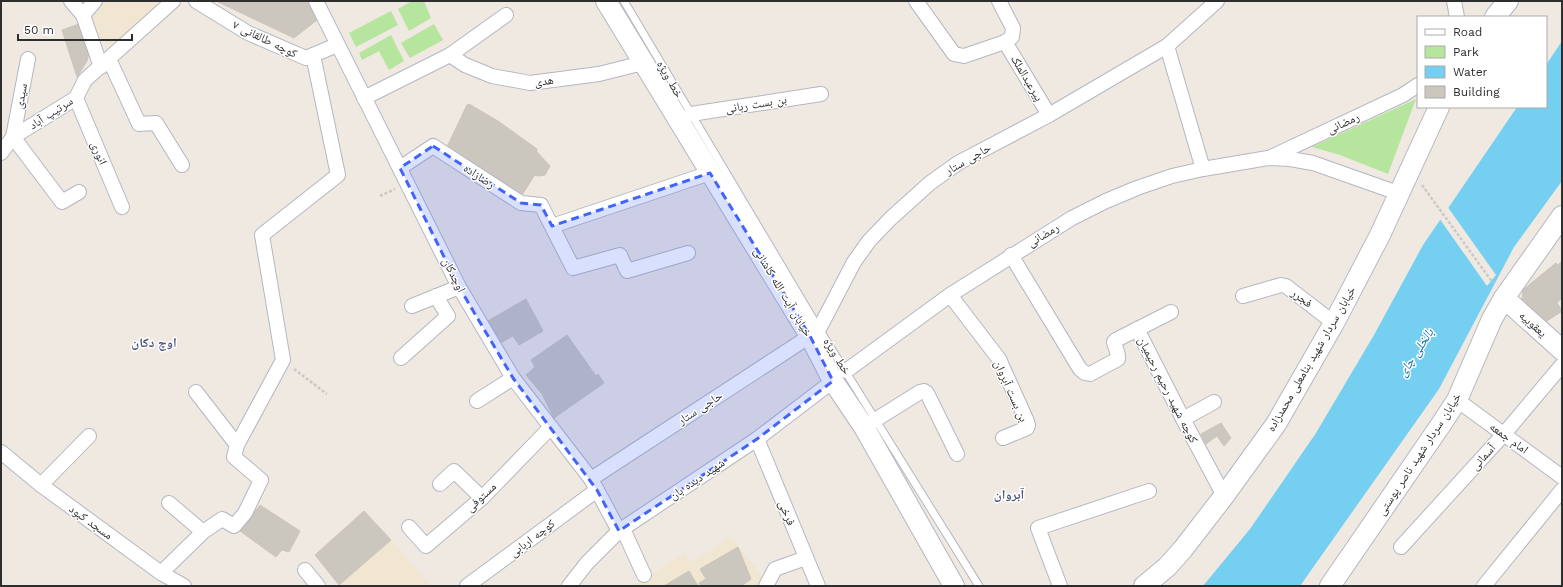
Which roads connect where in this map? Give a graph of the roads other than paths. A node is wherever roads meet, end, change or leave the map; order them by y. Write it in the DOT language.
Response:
graph roads {
  1 [pos="71,1"];
  2 [pos="95,1"];
  3 [pos="173,1"];
  4 [pos="196,1"];
  5 [pos="316,1"];
  6 [pos="606,1"];
  7 [pos="624,1"];
  8 [pos="916,1"];
  9 [pos="999,1"];
  10 [pos="1217,1"];
  11 [pos="1454,1"];
  12 [pos="1508,1"];
  13 [pos="83,15"];
  14 [pos="506,15"];
  15 [pos="1457,16"];
  16 [pos="1496,16"];
  17 [pos="1005,42"];
  18 [pos="337,44"];
  19 [pos="1167,46"];
  20 [pos="313,55"];
  21 [pos="450,55"];
  22 [pos="28,59"];
  23 [pos="105,63"];
  24 [pos="643,63"];
  25 [pos="1417,86"];
  26 [pos="822,94"];
  27 [pos="76,98"];
  28 [pos="364,98"];
  29 [pos="1439,108"];
  30 [pos="691,114"];
  31 [pos="1049,115"];
  32 [pos="13,137"];
  33 [pos="1,153"];
  34 [pos="1268,158"];
  35 [pos="182,165"];
  36 [pos="400,168"];
  37 [pos="1203,169"];
  38 [pos="710,172"];
  39 [pos="79,192"];
  40 [pos="1398,193"];
  41 [pos="122,207"];
  42 [pos="1562,216"];
  43 [pos="552,226"];
  44 [pos="1562,232"];
  45 [pos="1542,244"];
  46 [pos="688,253"];
  47 [pos="1011,255"];
  48 [pos="459,287"];
  49 [pos="950,295"];
  50 [pos="436,296"];
  51 [pos="1243,296"];
  52 [pos="1504,298"];
  53 [pos="412,306"];
  54 [pos="1170,312"];
  55 [pos="1334,323"];
  56 [pos="1137,329"];
  57 [pos="815,332"];
  58 [pos="1562,350"];
  59 [pos="401,358"];
  60 [pos="1562,365"];
  61 [pos="840,376"];
  62 [pos="513,378"];
  63 [pos="196,392"];
  64 [pos="1457,400"];
  65 [pos="477,401"];
  66 [pos="1214,402"];
  67 [pos="1183,419"];
  68 [pos="870,423"];
  69 [pos="551,427"];
  70 [pos="1504,434"];
  71 [pos="89,436"];
  72 [pos="1003,438"];
  73 [pos="757,439"];
  74 [pos="237,445"];
  75 [pos="1,452"];
  76 [pos="957,454"];
  77 [pos="1562,477"];
  78 [pos="440,484"];
  79 [pos="594,484"];
  80 [pos="41,485"];
  81 [pos="1562,490"];
  82 [pos="1149,491"];
  83 [pos="1224,496"];
  84 [pos="482,498"];
  85 [pos="169,502"];
  86 [pos="409,527"];
  87 [pos="621,530"];
  88 [pos="203,532"];
  89 [pos="1401,546"];
  90 [pos="806,558"];
  91 [pos="305,570"];
  92 [pos="161,573"];
  93 [pos="644,575"];
  94 [pos="184,586"];
  95 [pos="318,586"];
  96 [pos="467,586"];
  97 [pos="569,586"];
  98 [pos="766,586"];
  99 [pos="818,586"];
  100 [pos="954,586"];
  101 [pos="979,586"];
  102 [pos="1060,586"];
  103 [pos="1144,586"];
  104 [pos="1330,586"];
  105 [pos="1484,586"];
  1 -- 13 [label="street"];
  2 -- 13 [label="street"];
  3 -- 23 [label="street, سرتیپ آباد"];
  4 -- 20 [label="street, کوچه طالقانی ۷"];
  5 -- 18 [label="street, اوچدکان"];
  6 -- 24 [label="main road, خیابان آیت الله کاشانی"];
  7 -- 30 [label="lane, خط ویژه"];
  8 -- 17 [label="street"];
  9 -- 17 [label="street"];
  10 -- 19 [label="street, حاجی ستار"];
  11 -- 15 [label="street"];
  12 -- 16 [label="main road"];
  13 -- 23 [label="street"];
  14 -- 21 [label="street"];
  17 -- 31 [label="street, پیرعبدالملک"];
  18 -- 20 [label="street, کوچه طالقانی ۷"];
  18 -- 28 [label="street, اوچدکان"];
  19 -- 31 [label="street, حاجی ستار"];
  19 -- 37 [label="street"];
  20 -- 74 [label="street"];
  21 -- 24 [label="street, هدی"];
  21 -- 28 [label="street"];
  22 -- 32 [label="street, سیدی"];
  23 -- 27 [label="street, سرتیپ آباد"];
  23 -- 35 [label="street"];
  24 -- 38 [label="main road, خیابان آیت الله کاشانی"];
  25 -- 34 [label="street, رمضانی"];
  26 -- 30 [label="street, بن بست ربانی"];
  27 -- 32 [label="street, سرتیپ آباد"];
  27 -- 41 [label="street, انوری"];
  28 -- 36 [label="street, اوچدکان"];
  29 -- 40 [label="main road, خیابان سردار شهید بنامعلی محمدزاده"];
  30 -- 57 [label="lane, خط ویژه"];
  31 -- 57 [label="street, حاجی ستار"];
  32 -- 33 [label="street, سیدی"];
  32 -- 39 [label="street"];
  34 -- 37 [label="street, رمضانی"];
  34 -- 40 [label="street, رمضانی"];
  36 -- 43 [label="street, رضازاده"];
  36 -- 48 [label="street, اوچدکان"];
  37 -- 47 [label="street, رمضانی"];
  38 -- 43 [label="street"];
  38 -- 57 [label="main road, خیابان آیت الله کاشانی"];
  40 -- 55 [label="main road, خیابان سردار شهید بنامعلی محمدزاده"];
  42 -- 45 [label="main road, خیابان سردار شهید ناصر پوستی"];
  43 -- 46 [label="street, رضازاده"];
  44 -- 45 [label="street"];
  45 -- 52 [label="main road, خیابان سردار شهید ناصر پوستی"];
  47 -- 49 [label="street, رمضانی"];
  47 -- 56 [label="street, کوچه شهید رحیم رحیمیان"];
  48 -- 50 [label="street"];
  48 -- 62 [label="street, اوچدکان"];
  49 -- 61 [label="street, رمضانی"];
  49 -- 72 [label="street, بن بست آبروان"];
  50 -- 53 [label="street"];
  50 -- 59 [label="street"];
  51 -- 55 [label="street, فجرر"];
  52 -- 58 [label="main road, یعقوبیه"];
  52 -- 64 [label="main road, خیابان سردار شهید ناصر پوستی"];
  54 -- 56 [label="street"];
  55 -- 83 [label="main road, خیابان سردار شهید بنامعلی محمدزاده"];
  56 -- 67 [label="street, کوچه شهید رحیم رحیمیان"];
  57 -- 61 [label="main road, خیابان آیت الله کاشانی"];
  57 -- 79 [label="street, حاجی ستار"];
  60 -- 70 [label="street, آسمانی"];
  61 -- 68 [label="main road, خیابان آیت الله کاشانی"];
  61 -- 73 [label="street, شهید دیده بان"];
  62 -- 65 [label="street"];
  62 -- 69 [label="street, اوچدکان"];
  63 -- 74 [label="street"];
  64 -- 70 [label="street, امام جمعه"];
  64 -- 104 [label="main road, خیابان سردار شهید ناصر پوستی"];
  66 -- 67 [label="street"];
  67 -- 83 [label="street, کوچه شهید رحیم رحیمیان"];
  68 -- 76 [label="street"];
  68 -- 100 [label="main road, خیابان آیت الله کاشانی"];
  68 -- 101 [label="lane"];
  69 -- 79 [label="street, اوچدکان"];
  69 -- 84 [label="street, مستوفی"];
  70 -- 77 [label="street, امام جمعه"];
  70 -- 89 [label="street, آسمانی"];
  71 -- 80 [label="street"];
  73 -- 87 [label="street, شهید دیده بان"];
  73 -- 90 [label="street, فرخی"];
  74 -- 88 [label="street"];
  75 -- 80 [label="street, مسجد کبود"];
  78 -- 84 [label="street"];
  79 -- 87 [label="street, اوچدکان"];
  79 -- 96 [label="street, کوچه اربابی"];
  80 -- 92 [label="street, مسجد کبود"];
  81 -- 105 [label="street"];
  82 -- 102 [label="street"];
  83 -- 103 [label="main road, خیابان سردار شهید بنامعلی محمدزاده"];
  84 -- 86 [label="street, مستوفی"];
  85 -- 88 [label="street"];
  87 -- 93 [label="street, اوچدکان"];
  87 -- 97 [label="street, شهید دیده بان"];
  88 -- 92 [label="street"];
  90 -- 98 [label="street"];
  90 -- 99 [label="street, فرخی"];
  91 -- 95 [label="street"];
  92 -- 94 [label="street, مسجد کبود"];
}
